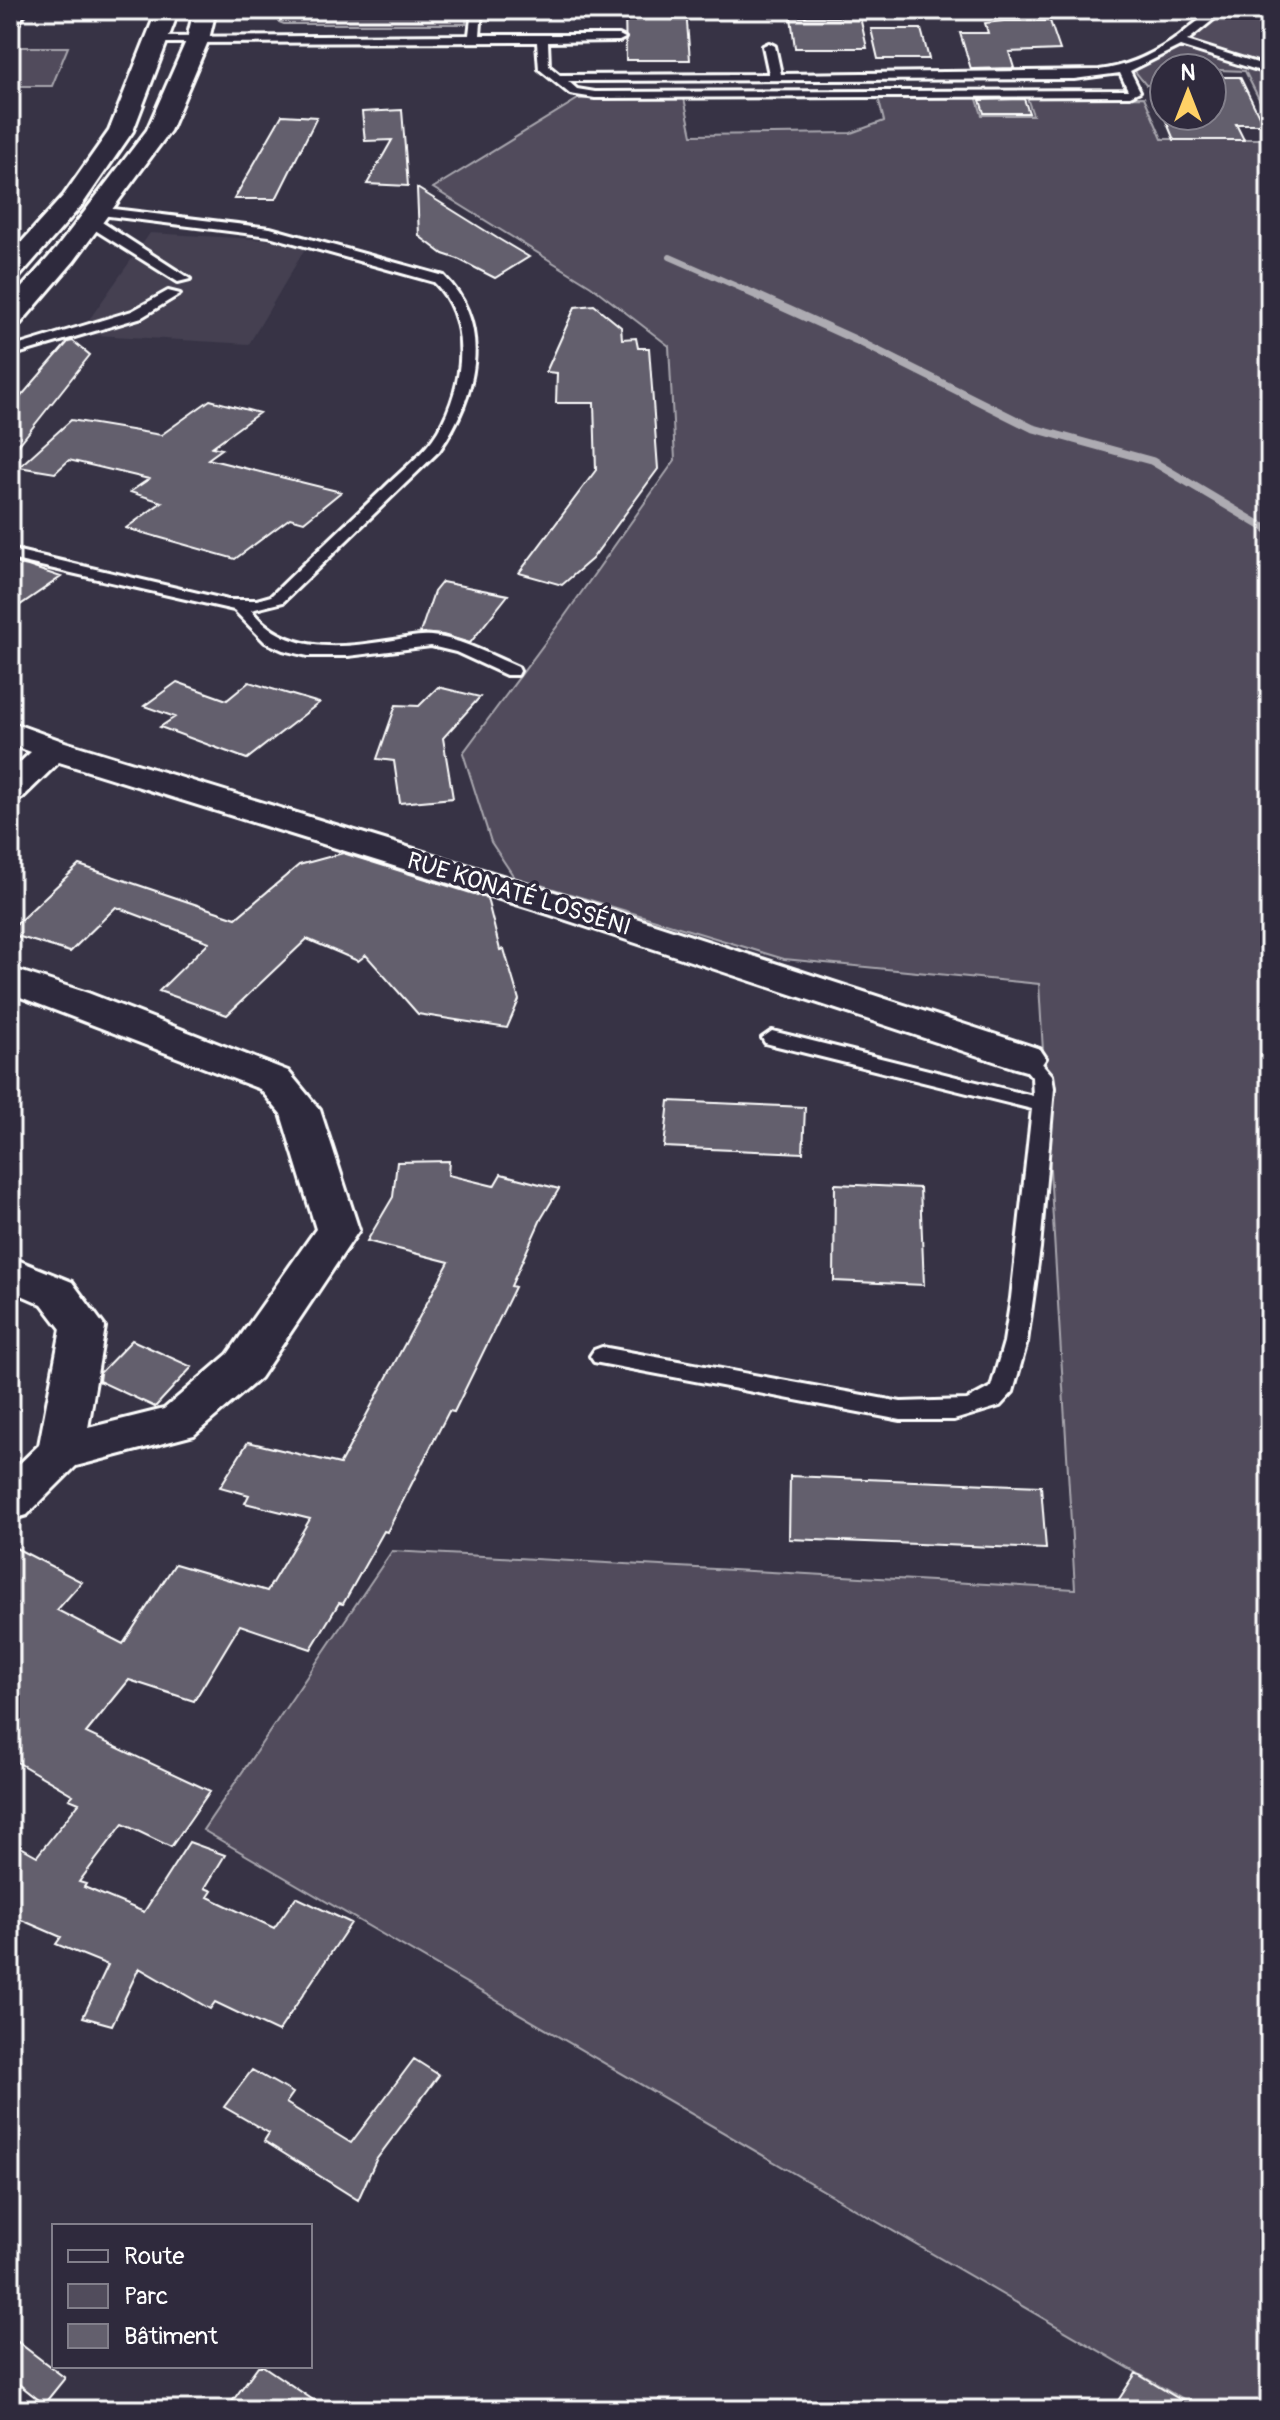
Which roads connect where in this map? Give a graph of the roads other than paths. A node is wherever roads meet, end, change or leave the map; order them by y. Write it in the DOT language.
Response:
graph roads {
  1 [pos="17,10"];
  2 [pos="168,10"];
  3 [pos="205,10"];
  4 [pos="477,10"];
  5 [pos="1220,10"];
  6 [pos="10,22"];
  7 [pos="474,36"];
  8 [pos="542,37"];
  9 [pos="619,38"];
  10 [pos="198,39"];
  11 [pos="159,40"];
  12 [pos="1178,42"];
  13 [pos="769,46"];
  14 [pos="1124,70"];
  15 [pos="1270,71"];
  16 [pos="557,78"];
  17 [pos="776,78"];
  18 [pos="93,215"];
  19 [pos="10,271"];
  20 [pos="183,279"];
  21 [pos="173,294"];
  22 [pos="10,318"];
  23 [pos="10,352"];
  24 [pos="10,554"];
  25 [pos="239,605"];
  26 [pos="512,671"];
  27 [pos="10,732"];
  28 [pos="53,749"];
  29 [pos="10,791"];
  30 [pos="10,980"];
  31 [pos="772,1038"];
  32 [pos="1026,1058"];
  33 [pos="1042,1105"];
  34 [pos="10,1272"];
  35 [pos="602,1356"];
  36 [pos="61,1452"];
  37 [pos="10,1502"];
  1 -- 6 [label="street"];
  2 -- 11 [label="main road"];
  3 -- 10 [label="main road"];
  4 -- 7 [label="lane"];
  5 -- 12 [label="lane"];
  7 -- 8 [label="lane"];
  7 -- 10 [label="lane"];
  8 -- 9 [label="lane"];
  8 -- 16 [label="lane"];
  10 -- 11 [label="lane"];
  10 -- 18 [label="main road"];
  11 -- 19 [label="main road"];
  12 -- 14 [label="lane"];
  12 -- 15 [label="lane"];
  13 -- 17 [label="lane"];
  14 -- 16 [label="lane"];
  14 -- 17 [label="lane"];
  16 -- 17 [label="lane"];
  18 -- 20 [label="lane"];
  18 -- 22 [label="main road"];
  18 -- 25 [label="lane"];
  21 -- 23 [label="lane"];
  24 -- 25 [label="lane"];
  25 -- 26 [label="lane"];
  27 -- 28 [label="street, RUE KONATÉ LOSSÉNI"];
  28 -- 29 [label="street"];
  28 -- 32 [label="street, RUE KONATÉ LOSSÉNI"];
  30 -- 36 [label="street"];
  31 -- 33 [label="lane"];
  32 -- 33 [label="lane"];
  33 -- 35 [label="lane"];
  34 -- 36 [label="street"];
  36 -- 37 [label="street"];
}
